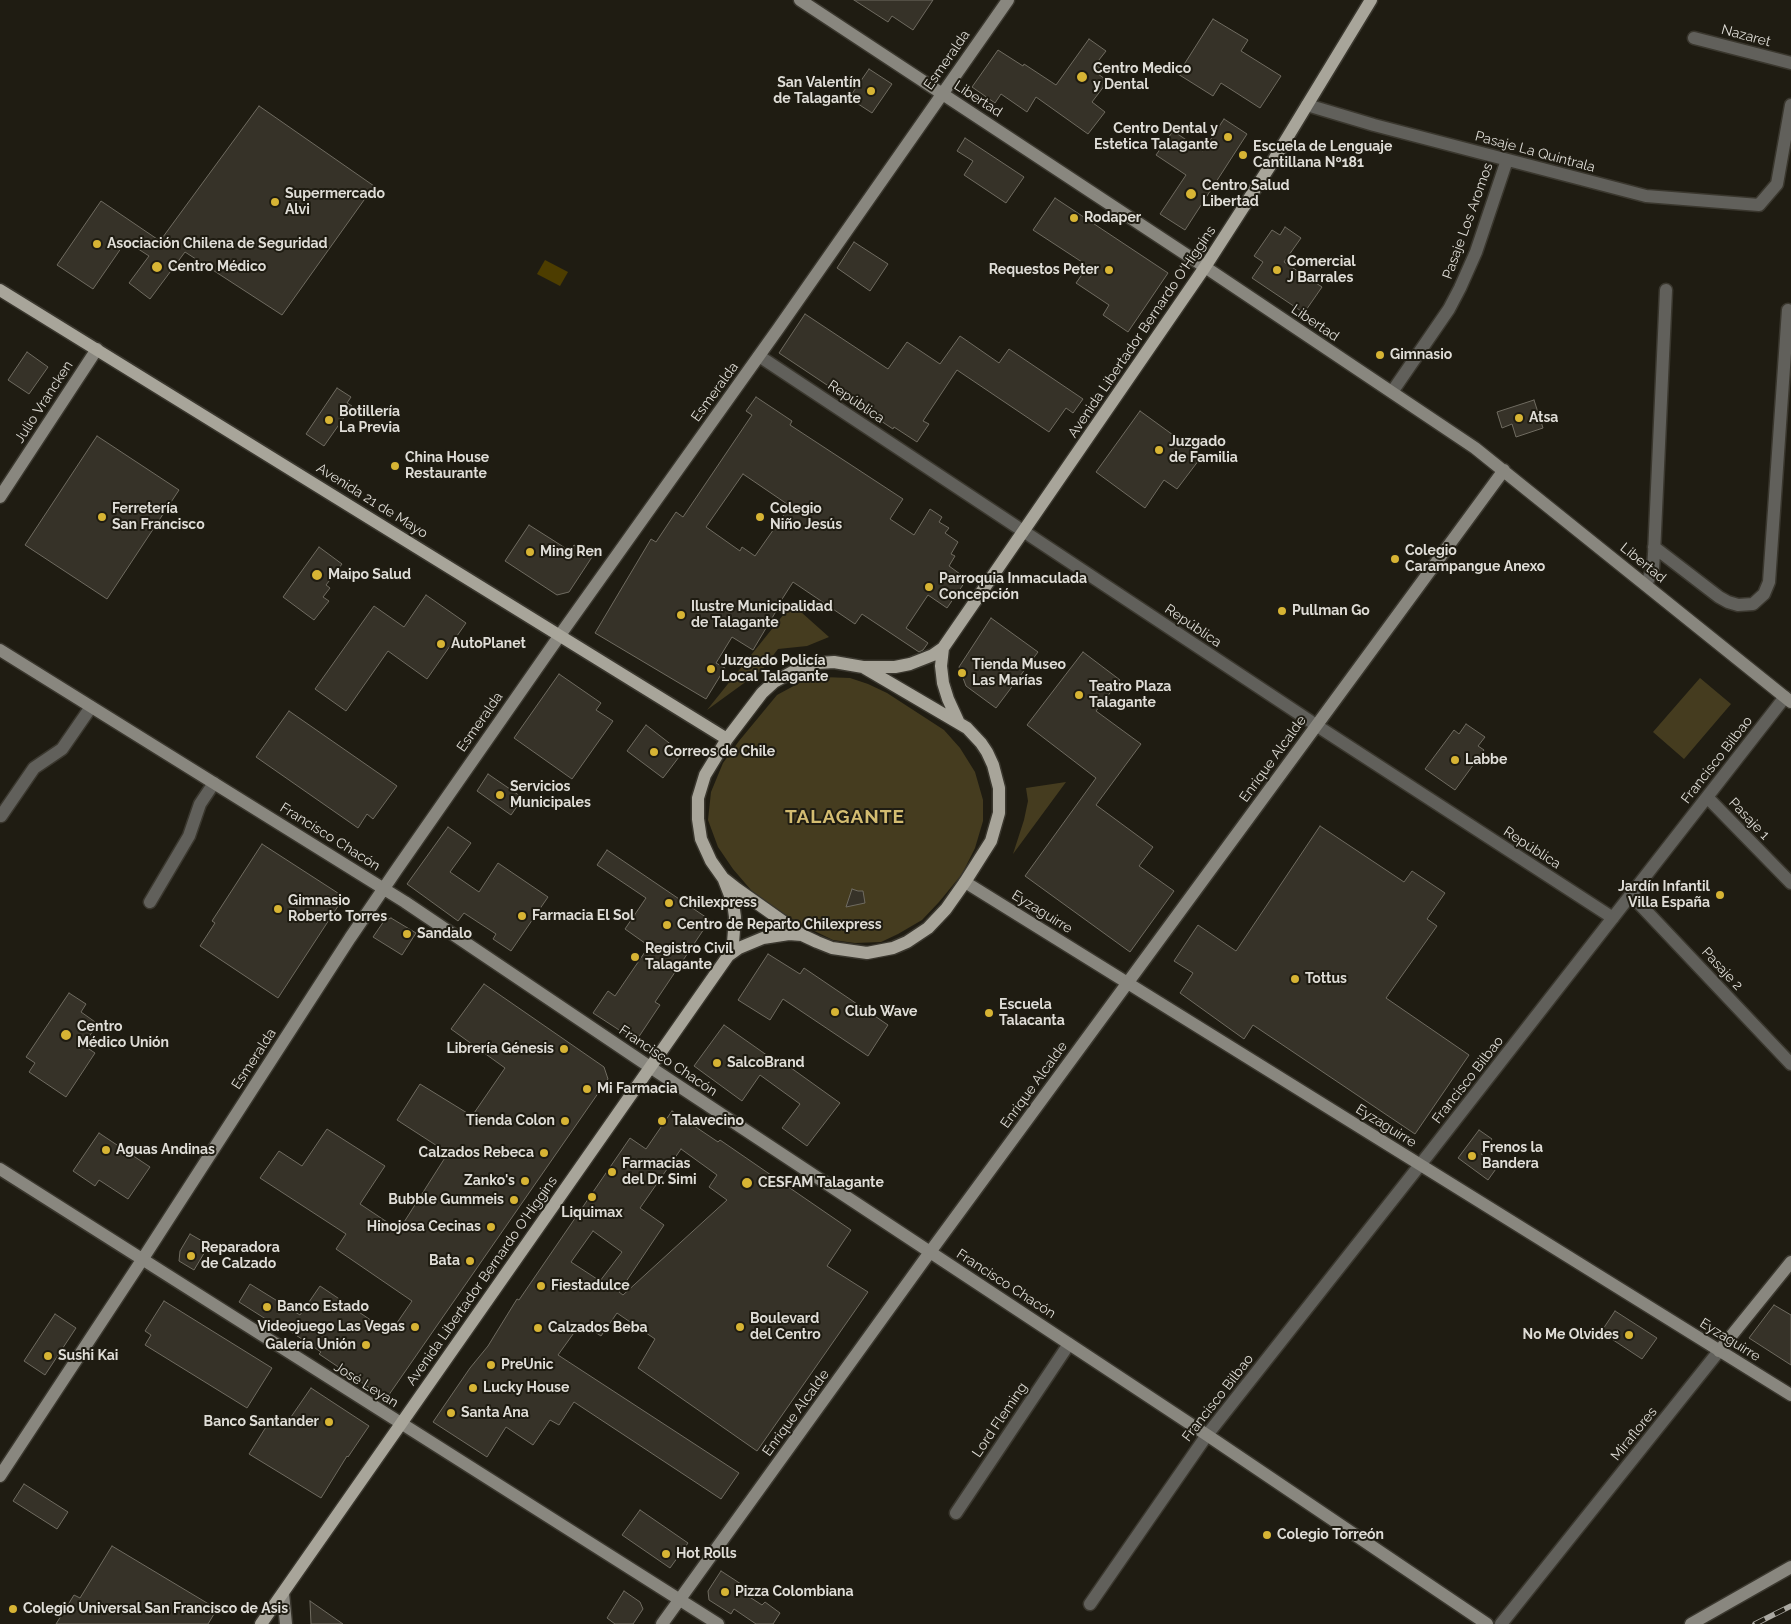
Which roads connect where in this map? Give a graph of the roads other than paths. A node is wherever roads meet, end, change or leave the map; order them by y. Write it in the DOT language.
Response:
graph roads {
  1 [pos="800,0"];
  2 [pos="1008,0"];
  3 [pos="1371,0"];
  4 [pos="1694,38"];
  5 [pos="1791,63"];
  6 [pos="942,94"];
  7 [pos="1307,105"];
  8 [pos="1791,105"];
  9 [pos="1507,160"];
  10 [pos="1205,267"];
  11 [pos="0,290"];
  12 [pos="1666,290"];
  13 [pos="1788,310"];
  14 [pos="96,349"];
  15 [pos="759,356"];
  16 [pos="1392,392"];
  17 [pos="1504,470"];
  18 [pos="0,497"];
  19 [pos="1024,531"];
  20 [pos="1654,546"];
  21 [pos="1646,585"];
  22 [pos="560,635"];
  23 [pos="943,648"];
  24 [pos="0,650"];
  25 [pos="863,667"];
  26 [pos="1788,700"];
  27 [pos="91,707"];
  28 [pos="960,723"];
  29 [pos="1316,725"];
  30 [pos="727,739"];
  31 [pos="214,783"];
  32 [pos="1707,797"];
  33 [pos="1,816"];
  34 [pos="723,878"];
  35 [pos="965,882"];
  36 [pos="1791,883"];
  37 [pos="384,888"];
  38 [pos="1631,895"];
  39 [pos="150,902"];
  40 [pos="1613,918"];
  41 [pos="802,935"];
  42 [pos="728,956"];
  43 [pos="1128,983"];
  44 [pos="1791,1064"];
  45 [pos="650,1067"];
  46 [pos="1421,1165"];
  47 [pos="0,1169"];
  48 [pos="930,1252"];
  49 [pos="142,1260"];
  50 [pos="1791,1262"];
  51 [pos="1069,1344"];
  52 [pos="1720,1351"];
  53 [pos="1791,1395"];
  54 [pos="400,1424"];
  55 [pos="1207,1435"];
  56 [pos="0,1476"];
  57 [pos="956,1513"];
  58 [pos="1791,1567"];
  59 [pos="283,1593"];
  60 [pos="680,1600"];
  61 [pos="1090,1604"];
  62 [pos="261,1624"];
  63 [pos="286,1624"];
  64 [pos="662,1624"];
  65 [pos="718,1624"];
  66 [pos="1487,1624"];
  67 [pos="1501,1624"];
  68 [pos="1692,1624"];
  1 -- 6 [label="street, Libertad"];
  2 -- 6 [label="street, Esmeralda"];
  3 -- 7 [label="main road, Avenida Libertador Bernardo O'Higgins"];
  4 -- 5 [label="street, Nazaret"];
  6 -- 10 [label="street, Libertad"];
  6 -- 15 [label="street, Esmeralda"];
  7 -- 9 [label="street, Pasaje La Quintrala"];
  7 -- 10 [label="main road, Avenida Libertador Bernardo O'Higgins"];
  8 -- 9 [label="street, Pasaje La Quintrala"];
  9 -- 16 [label="street, Pasaje Los Aromos"];
  10 -- 16 [label="street, Libertad"];
  10 -- 19 [label="main road, Avenida Libertador Bernardo O'Higgins"];
  11 -- 14 [label="main road, Avenida 21 de Mayo"];
  12 -- 20 [label="street"];
  13 -- 20 [label="street"];
  14 -- 18 [label="street, Julio Vrancken"];
  14 -- 22 [label="main road, Avenida 21 de Mayo"];
  15 -- 19 [label="street, República"];
  15 -- 22 [label="street, Esmeralda"];
  16 -- 17 [label="street, Libertad"];
  17 -- 21 [label="street, Libertad"];
  17 -- 29 [label="street, Enrique Alcalde"];
  19 -- 23 [label="main road, Avenida Libertador Bernardo O'Higgins"];
  19 -- 29 [label="street, República"];
  20 -- 21 [label="street"];
  21 -- 26 [label="street, Libertad"];
  22 -- 30 [label="main road, Avenida 21 de Mayo"];
  22 -- 37 [label="street, Esmeralda"];
  23 -- 25 [label="main road, Avenida Libertador Bernardo O'Higgins"];
  23 -- 28 [label="main road"];
  24 -- 27 [label="street, Francisco Chacón"];
  25 -- 28 [label="main road"];
  25 -- 30 [label="main road"];
  26 -- 32 [label="street, Francisco Bilbao"];
  27 -- 31 [label="street, Francisco Chacón"];
  27 -- 33 [label="street"];
  28 -- 35 [label="main road"];
  29 -- 40 [label="street, República"];
  29 -- 43 [label="street, Enrique Alcalde"];
  30 -- 34 [label="main road"];
  31 -- 37 [label="street, Francisco Chacón"];
  31 -- 39 [label="street"];
  32 -- 36 [label="street, Pasaje 1"];
  32 -- 38 [label="street, Francisco Bilbao"];
  34 -- 41 [label="main road"];
  34 -- 42 [label="main road, Avenida Libertador Bernardo O'Higgins"];
  35 -- 41 [label="main road"];
  35 -- 43 [label="street, Eyzaguirre"];
  37 -- 45 [label="street, Francisco Chacón"];
  37 -- 49 [label="street, Esmeralda"];
  38 -- 40 [label="street, Francisco Bilbao"];
  38 -- 44 [label="street, Pasaje 2"];
  40 -- 46 [label="street, Francisco Bilbao"];
  41 -- 42 [label="main road, Avenida Libertador Bernardo O'Higgins"];
  42 -- 45 [label="main road, Avenida Libertador Bernardo O'Higgins"];
  43 -- 46 [label="street, Eyzaguirre"];
  43 -- 48 [label="street, Enrique Alcalde"];
  45 -- 48 [label="street, Francisco Chacón"];
  45 -- 54 [label="main road, Avenida Libertador Bernardo O'Higgins"];
  46 -- 52 [label="street, Eyzaguirre"];
  46 -- 55 [label="street, Francisco Bilbao"];
  47 -- 49 [label="street, José Leyan"];
  48 -- 51 [label="street, Francisco Chacón"];
  48 -- 60 [label="street, Enrique Alcalde"];
  49 -- 54 [label="street, José Leyan"];
  49 -- 56 [label="street, Esmeralda"];
  50 -- 52 [label="street, Miraflores"];
  51 -- 55 [label="street, Francisco Chacón"];
  51 -- 57 [label="street, Lord Fleming"];
  52 -- 53 [label="street, Eyzaguirre"];
  52 -- 67 [label="street, Miraflores"];
  54 -- 59 [label="main road, Avenida Libertador Bernardo O'Higgins"];
  54 -- 60 [label="street, José Leyan"];
  55 -- 61 [label="street, Francisco Bilbao"];
  55 -- 66 [label="street, Francisco Chacón"];
  58 -- 68 [label="street"];
  59 -- 62 [label="main road, Avenida Libertador Bernardo O'Higgins"];
  59 -- 63 [label="street"];
  60 -- 64 [label="street, Enrique Alcalde"];
  60 -- 65 [label="street, José Leyan"];
}
